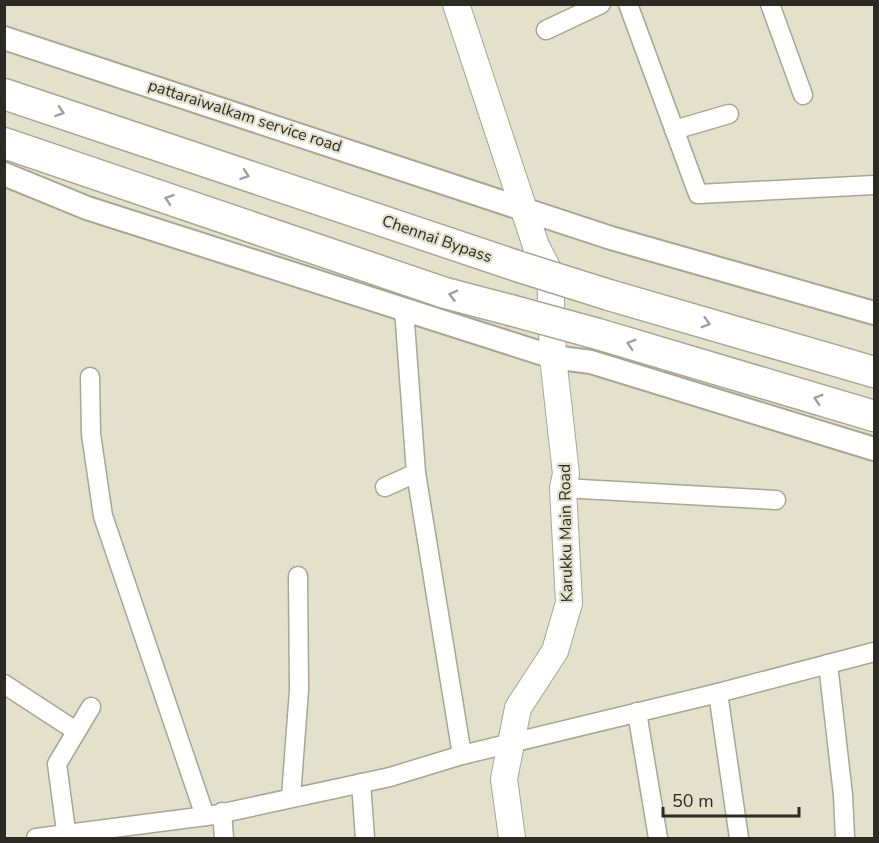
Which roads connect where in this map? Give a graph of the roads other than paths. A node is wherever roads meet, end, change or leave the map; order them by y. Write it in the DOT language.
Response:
graph roads {
  1 [pos="456,4"];
  2 [pos="601,4"];
  3 [pos="628,4"];
  4 [pos="770,4"];
  5 [pos="546,30"];
  6 [pos="4,38"];
  7 [pos="4,94"];
  8 [pos="803,95"];
  9 [pos="729,114"];
  10 [pos="675,130"];
  11 [pos="4,143"];
  12 [pos="4,174"];
  13 [pos="874,185"];
  14 [pos="524,208"];
  15 [pos="404,309"];
  16 [pos="874,313"];
  17 [pos="553,357"];
  18 [pos="874,372"];
  19 [pos="90,377"];
  20 [pos="874,416"];
  21 [pos="874,450"];
  22 [pos="416,473"];
  23 [pos="385,488"];
  24 [pos="563,488"];
  25 [pos="776,500"];
  26 [pos="298,576"];
  27 [pos="874,652"];
  28 [pos="828,663"];
  29 [pos="4,684"];
  30 [pos="718,693"];
  31 [pos="91,707"];
  32 [pos="637,712"];
  33 [pos="76,732"];
  34 [pos="511,742"];
  35 [pos="462,754"];
  36 [pos="361,783"];
  37 [pos="291,796"];
  38 [pos="214,814"];
  39 [pos="67,836"];
  40 [pos="36,838"];
  41 [pos="224,838"];
  42 [pos="365,838"];
  43 [pos="512,838"];
  44 [pos="658,838"];
  45 [pos="739,838"];
  46 [pos="845,838"];
  1 -- 14 [label="main road, Karukku Main Road"];
  2 -- 5 [label="street"];
  3 -- 10 [label="street"];
  4 -- 8 [label="street"];
  6 -- 14 [label="street, pattaraiwalkam service road"];
  7 -- 18 [label="highway, Chennai Bypass, one-way, bridge"];
  9 -- 10 [label="street"];
  10 -- 13 [label="street"];
  20 -- 11 [label="highway, one-way, bridge"];
  12 -- 15 [label="street"];
  14 -- 16 [label="street, pattaraiwalkam service road"];
  14 -- 17 [label="main road, Karukku Main Road"];
  15 -- 17 [label="street"];
  15 -- 22 [label="street"];
  17 -- 21 [label="street"];
  17 -- 24 [label="main road, Karukku Main Road"];
  19 -- 38 [label="street"];
  22 -- 23 [label="street"];
  22 -- 35 [label="street"];
  24 -- 25 [label="street"];
  24 -- 34 [label="main road, Karukku Main Road"];
  26 -- 37 [label="street"];
  27 -- 28 [label="street"];
  28 -- 30 [label="street"];
  28 -- 46 [label="street"];
  29 -- 33 [label="street"];
  30 -- 32 [label="street"];
  30 -- 45 [label="street"];
  31 -- 33 [label="street"];
  32 -- 34 [label="street"];
  32 -- 44 [label="street"];
  33 -- 39 [label="street"];
  34 -- 35 [label="street"];
  34 -- 43 [label="main road, Karukku Main Road"];
  35 -- 36 [label="street"];
  36 -- 37 [label="street"];
  36 -- 42 [label="street"];
  37 -- 38 [label="street"];
  38 -- 39 [label="street"];
  38 -- 41 [label="street"];
  39 -- 40 [label="street"];
}
